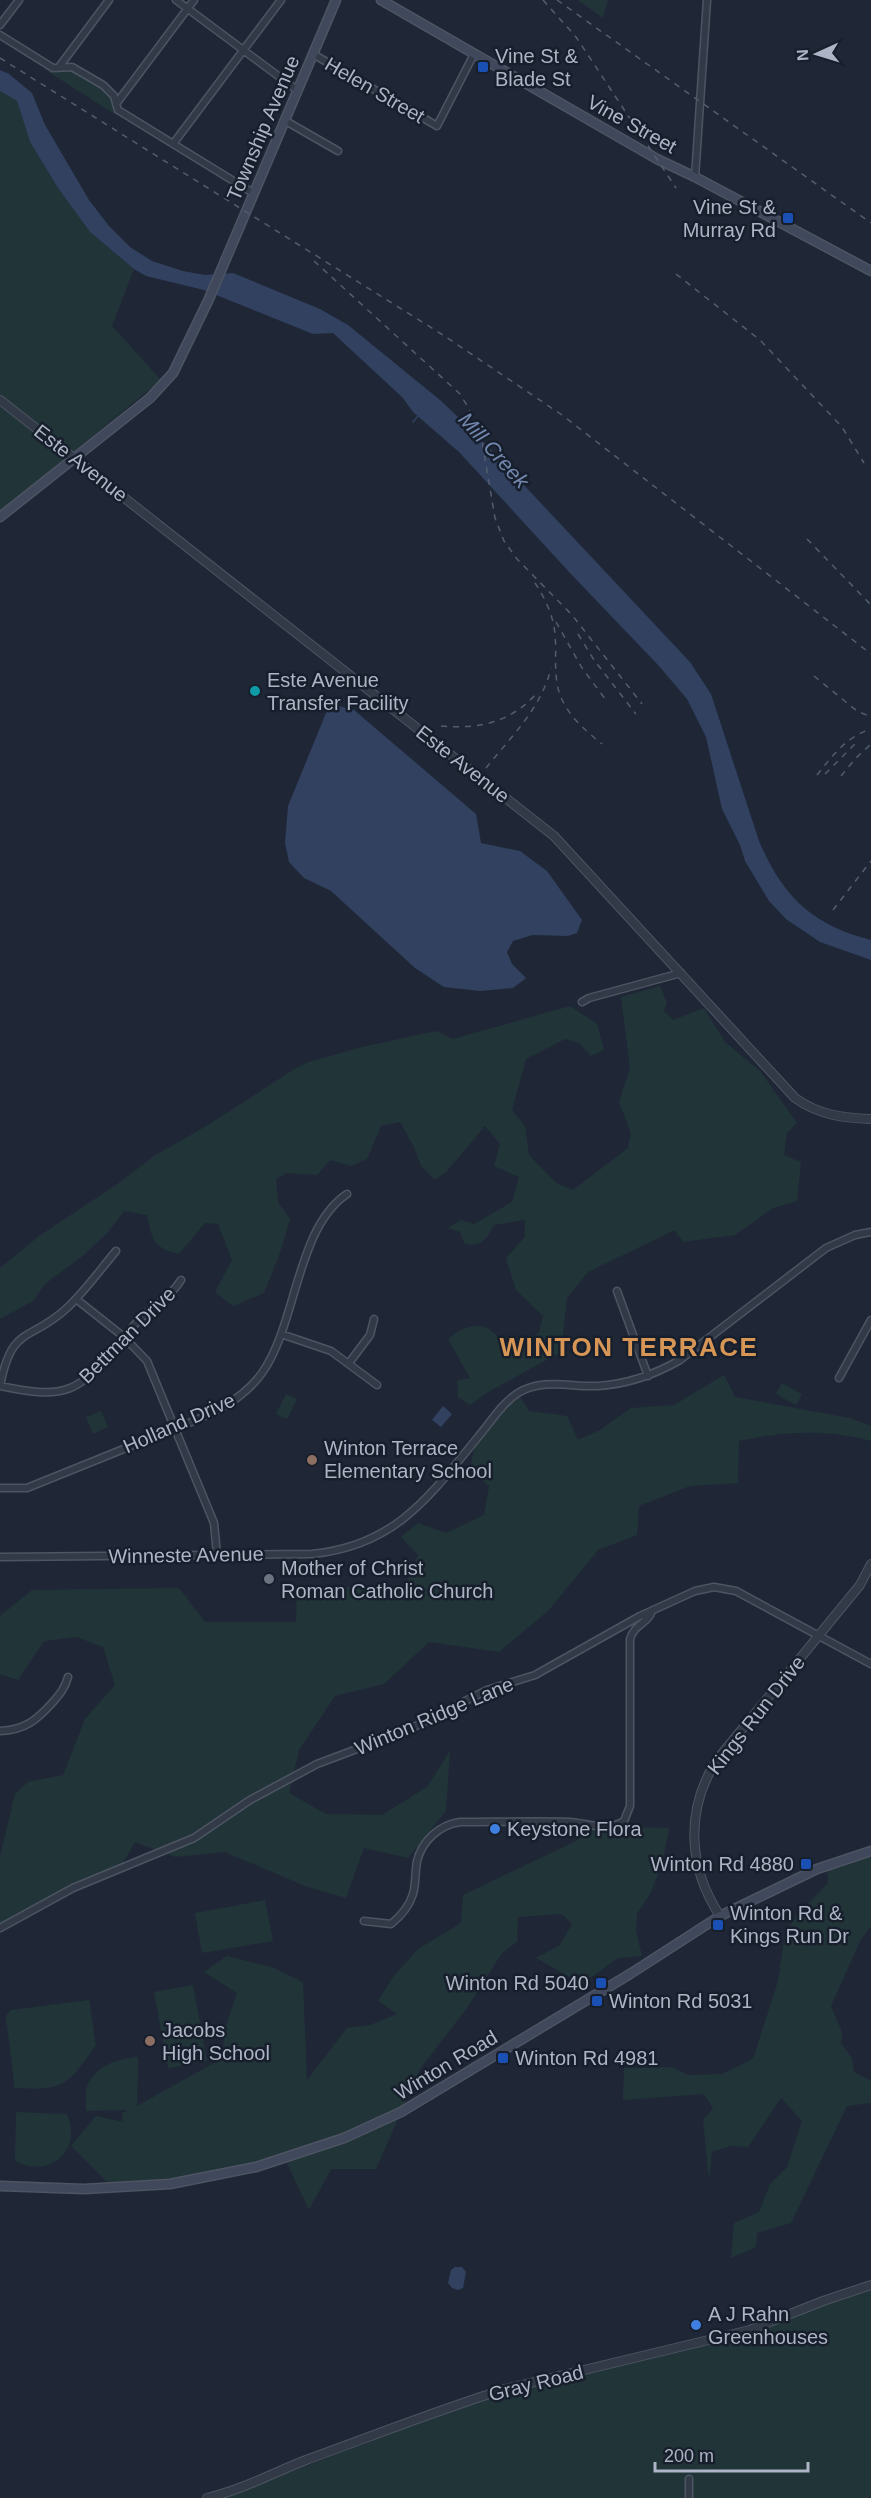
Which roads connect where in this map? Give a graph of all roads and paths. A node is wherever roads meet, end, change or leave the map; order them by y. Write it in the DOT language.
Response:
graph roads {
  1 [pos="19,0"];
  2 [pos="109,0"];
  3 [pos="176,0"];
  4 [pos="194,0"];
  5 [pos="281,0"];
  6 [pos="336,0"];
  7 [pos="381,0"];
  8 [pos="707,0"];
  9 [pos="188,9"];
  10 [pos="0,25"];
  11 [pos="0,35"];
  12 [pos="243,51"];
  13 [pos="313,54"];
  14 [pos="474,54"];
  15 [pos="59,68"];
  16 [pos="297,90"];
  17 [pos="116,104"];
  18 [pos="284,120"];
  19 [pos="173,144"];
  20 [pos="338,151"];
  21 [pos="695,177"];
  22 [pos="253,193"];
  23 [pos="871,271"];
  24 [pos="0,400"];
  25 [pos="73,458"];
  26 [pos="0,517"];
  27 [pos="681,973"];
  28 [pos="582,1002"];
  29 [pos="871,1119"];
  30 [pos="347,1194"];
  31 [pos="871,1232"];
  32 [pos="116,1251"];
  33 [pos="181,1280"];
  34 [pos="617,1291"];
  35 [pos="76,1299"];
  36 [pos="374,1319"];
  37 [pos="871,1320"];
  38 [pos="281,1334"];
  39 [pos="124,1337"];
  40 [pos="349,1363"];
  41 [pos="648,1376"];
  42 [pos="839,1378"];
  43 [pos="376,1385"];
  44 [pos="0,1386"];
  45 [pos="176,1428"];
  46 [pos="0,1488"];
  47 [pos="217,1554"];
  48 [pos="0,1557"];
  49 [pos="871,1564"];
  50 [pos="652,1611"];
  51 [pos="819,1635"];
  52 [pos="871,1664"];
  53 [pos="68,1677"];
  54 [pos="0,1731"];
  55 [pos="871,1851"];
  56 [pos="720,1916"];
  57 [pos="364,1921"];
  58 [pos="0,1928"];
  59 [pos="0,2186"];
  60 [pos="871,2285"];
  61 [pos="689,2479"];
  62 [pos="207,2498"];
  63 [pos="689,2498"];
  1 -- 10 [label="street"];
  2 -- 15 [label="street"];
  3 -- 9 [label="street"];
  4 -- 9 [label="street"];
  5 -- 12 [label="street"];
  6 -- 13 [label="main road, Township Avenue"];
  7 -- 14 [label="main road, Vine Street"];
  8 -- 21 [label="street"];
  9 -- 12 [label="street"];
  9 -- 17 [label="street"];
  11 -- 15 [label="street"];
  12 -- 16 [label="street"];
  12 -- 19 [label="street"];
  13 -- 14 [label="street, Helen Street"];
  13 -- 16 [label="main road, Township Avenue"];
  14 -- 21 [label="main road, Vine Street"];
  15 -- 17 [label="street"];
  16 -- 18 [label="main road, Township Avenue"];
  17 -- 19 [label="street"];
  18 -- 20 [label="street"];
  18 -- 22 [label="main road, Township Avenue"];
  19 -- 22 [label="street"];
  21 -- 23 [label="main road, Vine Street"];
  22 -- 25 [label="main road, Township Avenue"];
  24 -- 25 [label="street, Este Avenue"];
  25 -- 26 [label="main road, Township Avenue"];
  25 -- 27 [label="street, Este Avenue"];
  27 -- 28 [label="street"];
  27 -- 29 [label="street, Este Avenue"];
  30 -- 38 [label="street, Holland Drive"];
  31 -- 41 [label="street, Winneste Avenue"];
  32 -- 35 [label="street"];
  33 -- 39 [label="street, Bettman Drive"];
  34 -- 41 [label="street"];
  35 -- 39 [label="street"];
  35 -- 44 [label="street"];
  36 -- 40 [label="street"];
  37 -- 42 [label="street"];
  38 -- 40 [label="street"];
  38 -- 45 [label="street, Holland Drive"];
  39 -- 44 [label="street, Bettman Drive"];
  39 -- 45 [label="street"];
  40 -- 43 [label="street"];
  41 -- 47 [label="street, Winneste Avenue"];
  45 -- 46 [label="street, Holland Drive"];
  45 -- 47 [label="street"];
  47 -- 48 [label="street, Winneste Avenue"];
  49 -- 51 [label="street, Kings Run Drive"];
  50 -- 51 [label="street, Winton Ridge Lane"];
  50 -- 57 [label="street"];
  50 -- 58 [label="street, Winton Ridge Lane"];
  51 -- 52 [label="street, Winton Ridge Lane"];
  51 -- 56 [label="street, Kings Run Drive"];
  53 -- 54 [label="street"];
  55 -- 56 [label="main road, Winton Road"];
  56 -- 59 [label="main road, Winton Road"];
  60 -- 62 [label="street, Gray Road"];
  61 -- 63 [label="street"];
}
